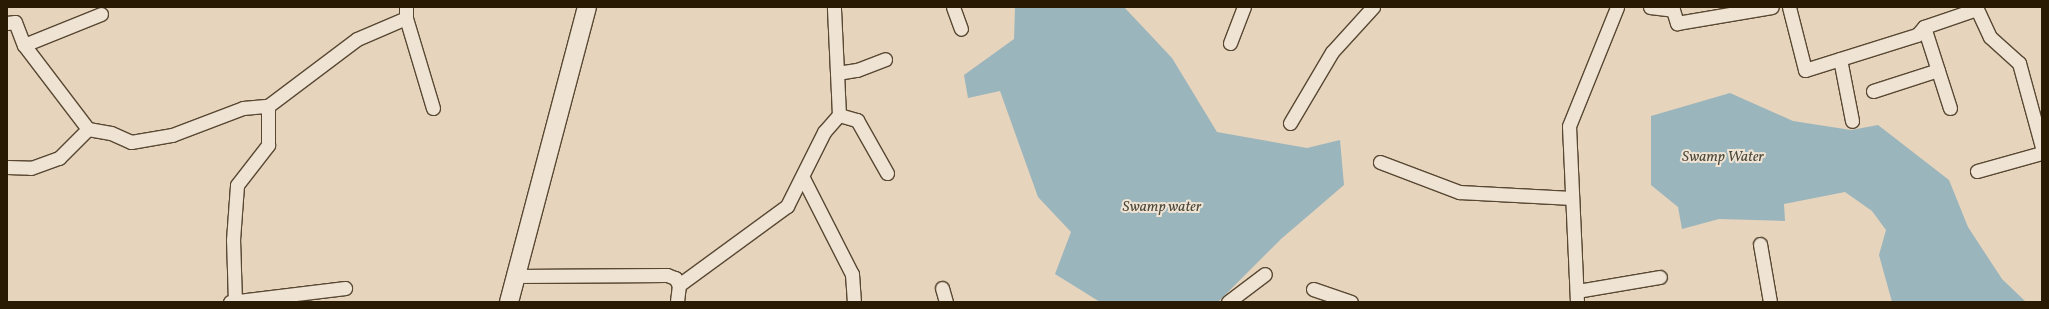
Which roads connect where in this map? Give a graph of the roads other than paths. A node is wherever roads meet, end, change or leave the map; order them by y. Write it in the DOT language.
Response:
graph roads {
  1 [pos="587,7"];
  2 [pos="834,7"];
  3 [pos="953,7"];
  4 [pos="1244,7"];
  5 [pos="1373,7"];
  6 [pos="1617,7"];
  7 [pos="1650,7"];
  8 [pos="1772,7"];
  9 [pos="1789,7"];
  10 [pos="1976,8"];
  11 [pos="406,13"];
  12 [pos="101,14"];
  13 [pos="7,23"];
  14 [pos="1924,27"];
  15 [pos="961,29"];
  16 [pos="1230,44"];
  17 [pos="24,45"];
  18 [pos="885,59"];
  19 [pos="1840,59"];
  20 [pos="1938,70"];
  21 [pos="837,73"];
  22 [pos="1873,91"];
  23 [pos="268,106"];
  24 [pos="433,108"];
  25 [pos="1950,108"];
  26 [pos="839,115"];
  27 [pos="1852,121"];
  28 [pos="1290,123"];
  29 [pos="88,129"];
  30 [pos="2042,147"];
  31 [pos="2042,153"];
  32 [pos="1380,162"];
  33 [pos="7,167"];
  34 [pos="1977,171"];
  35 [pos="887,173"];
  36 [pos="803,178"];
  37 [pos="1572,198"];
  38 [pos="1760,244"];
  39 [pos="1265,274"];
  40 [pos="516,276"];
  41 [pos="1660,277"];
  42 [pos="679,285"];
  43 [pos="345,288"];
  44 [pos="942,288"];
  45 [pos="1314,289"];
  46 [pos="1577,296"];
  47 [pos="234,301"];
  48 [pos="509,302"];
  49 [pos="677,302"];
  50 [pos="854,302"];
  51 [pos="946,302"];
  52 [pos="1228,302"];
  53 [pos="1351,302"];
  54 [pos="1770,302"];
  1 -- 40 [label="main road"];
  2 -- 21 [label="street"];
  3 -- 15 [label="street"];
  4 -- 16 [label="street"];
  5 -- 28 [label="street"];
  6 -- 37 [label="street"];
  7 -- 8 [label="street"];
  9 -- 19 [label="street"];
  10 -- 14 [label="street"];
  10 -- 30 [label="street"];
  11 -- 23 [label="street"];
  11 -- 24 [label="street"];
  12 -- 17 [label="street"];
  13 -- 17 [label="street"];
  14 -- 19 [label="street"];
  14 -- 20 [label="street"];
  17 -- 29 [label="street"];
  18 -- 21 [label="street"];
  19 -- 27 [label="street"];
  20 -- 22 [label="street"];
  20 -- 25 [label="street"];
  21 -- 26 [label="street"];
  23 -- 29 [label="street"];
  23 -- 47 [label="street"];
  26 -- 35 [label="street"];
  26 -- 36 [label="street"];
  29 -- 33 [label="street"];
  31 -- 34 [label="street"];
  32 -- 37 [label="street"];
  36 -- 42 [label="street"];
  36 -- 50 [label="street"];
  37 -- 46 [label="street"];
  38 -- 54 [label="street"];
  39 -- 52 [label="street"];
  40 -- 42 [label="street"];
  40 -- 48 [label="main road"];
  41 -- 46 [label="street"];
  42 -- 49 [label="street"];
  43 -- 47 [label="street"];
  44 -- 51 [label="street"];
  45 -- 53 [label="street"];
}
